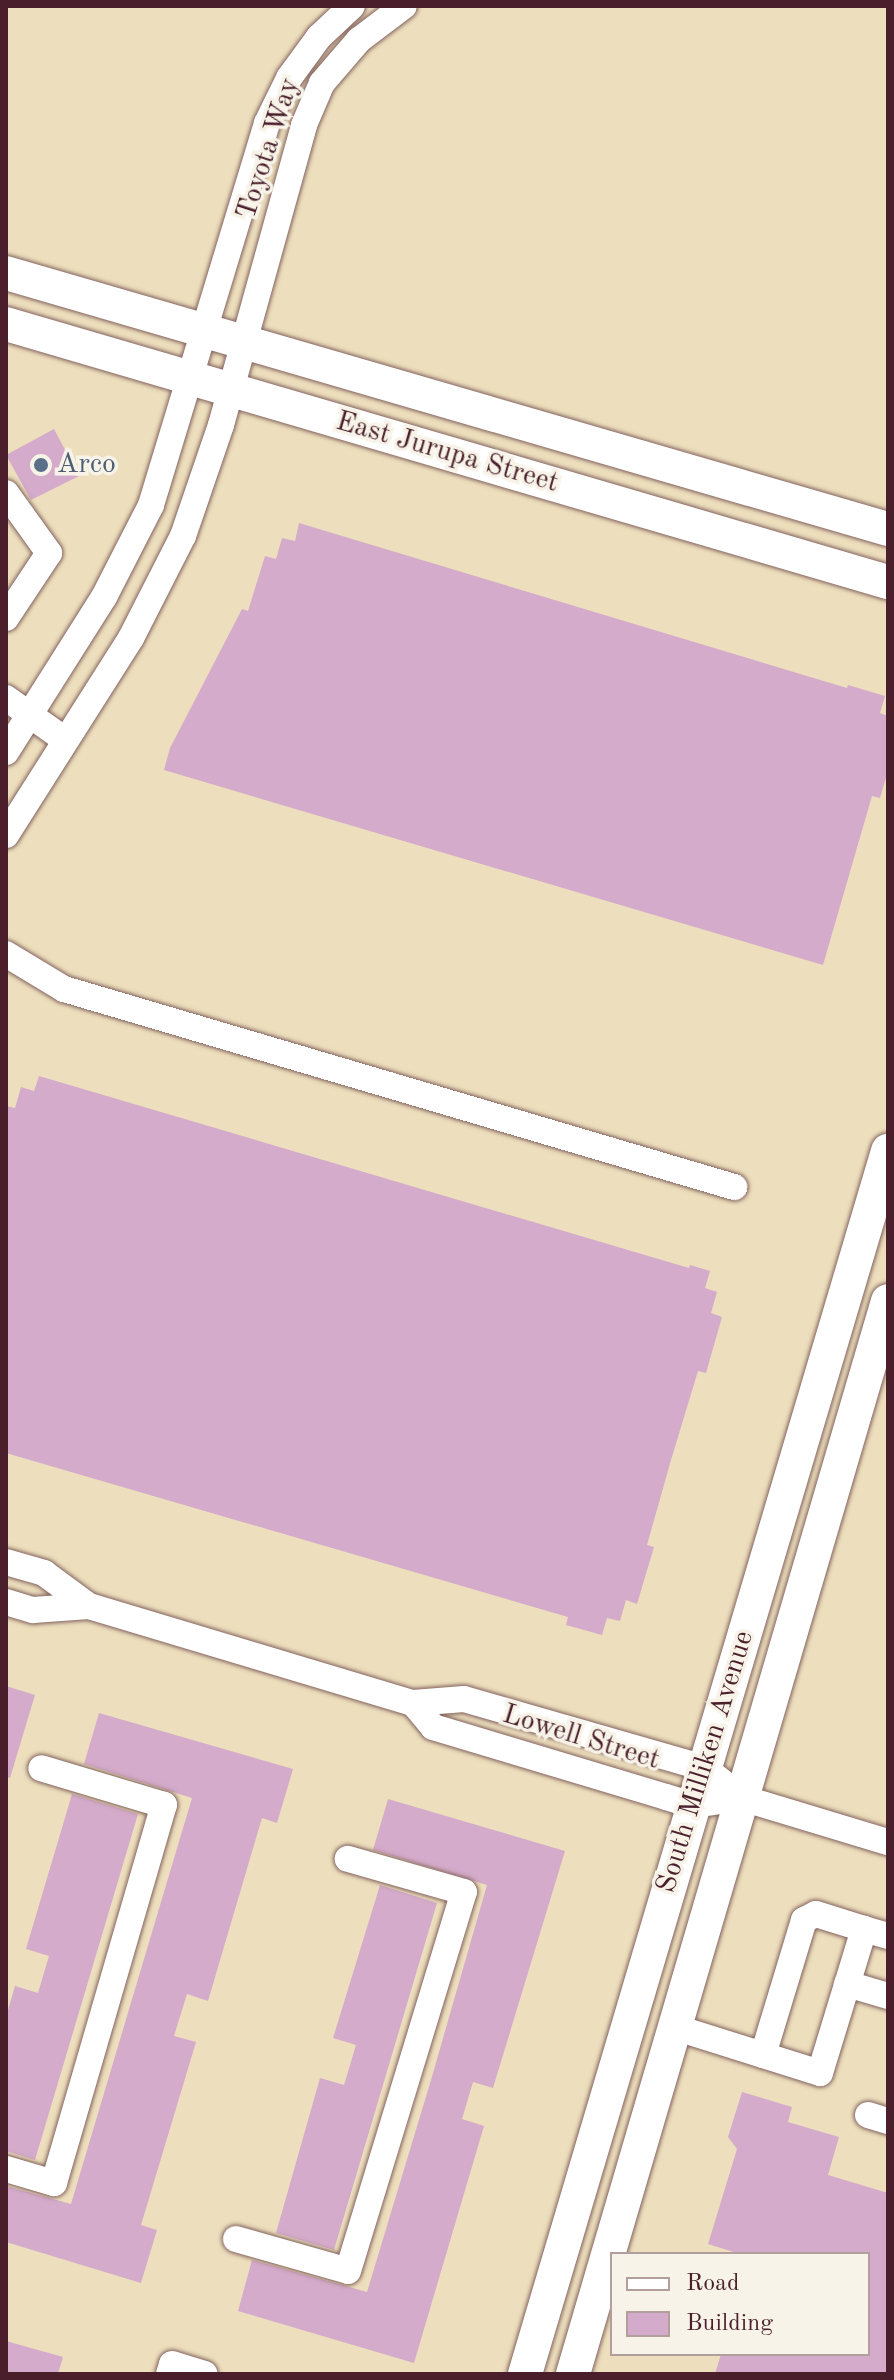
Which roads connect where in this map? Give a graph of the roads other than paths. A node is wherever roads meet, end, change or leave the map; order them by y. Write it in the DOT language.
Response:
graph roads {
  1 [pos="352,6"];
  2 [pos="404,6"];
  3 [pos="6,273"];
  4 [pos="6,324"];
  5 [pos="204,332"];
  6 [pos="243,344"];
  7 [pos="191,377"];
  8 [pos="231,389"];
  9 [pos="6,493"];
  10 [pos="888,529"];
  11 [pos="888,582"];
  12 [pos="6,618"];
  13 [pos="6,698"];
  14 [pos="30,716"];
  15 [pos="65,740"];
  16 [pos="6,752"];
  17 [pos="6,835"];
  18 [pos="6,954"];
  19 [pos="888,1151"];
  20 [pos="734,1187"];
  21 [pos="888,1301"];
  22 [pos="6,1562"];
  23 [pos="6,1602"];
  24 [pos="89,1606"];
  25 [pos="413,1703"];
  26 [pos="41,1768"];
  27 [pos="705,1768"];
  28 [pos="742,1798"];
  29 [pos="693,1805"];
  30 [pos="888,1842"];
  31 [pos="348,1859"];
  32 [pos="876,1933"];
  33 [pos="847,1984"];
  34 [pos="888,1996"];
  35 [pos="674,2027"];
  36 [pos="763,2055"];
  37 [pos="6,2169"];
  38 [pos="236,2239"];
  39 [pos="169,2374"];
  40 [pos="205,2374"];
  41 [pos="525,2374"];
  42 [pos="573,2374"];
  1 -- 5 [label="street, Toyota Way"];
  2 -- 6 [label="street, Toyota Way"];
  3 -- 5 [label="main road, East Jurupa Street"];
  4 -- 7 [label="main road, East Jurupa Street"];
  5 -- 6 [label="main road, East Jurupa Street"];
  5 -- 7 [label="street, Toyota Way"];
  6 -- 8 [label="street, Toyota Way"];
  6 -- 10 [label="main road, East Jurupa Street"];
  7 -- 8 [label="main road, East Jurupa Street"];
  7 -- 14 [label="street, Toyota Way"];
  8 -- 11 [label="main road, East Jurupa Street"];
  8 -- 15 [label="street, Toyota Way"];
  9 -- 12 [label="street"];
  13 -- 14 [label="street"];
  14 -- 15 [label="street"];
  14 -- 16 [label="street, Toyota Way"];
  15 -- 17 [label="street, Toyota Way"];
  18 -- 20 [label="street"];
  19 -- 27 [label="main road, South Milliken Avenue"];
  21 -- 28 [label="main road, South Milliken Avenue"];
  22 -- 24 [label="street, Lowell Street"];
  23 -- 24 [label="street, Lowell Street"];
  24 -- 25 [label="street, Lowell Street"];
  25 -- 27 [label="street, Lowell Street"];
  25 -- 29 [label="street, Lowell Street"];
  26 -- 37 [label="street"];
  27 -- 28 [label="street, Lowell Street"];
  27 -- 29 [label="main road, South Milliken Avenue"];
  28 -- 29 [label="street, Lowell Street"];
  28 -- 30 [label="street, Lowell Street"];
  28 -- 35 [label="main road, South Milliken Avenue"];
  29 -- 41 [label="main road, South Milliken Avenue"];
  31 -- 38 [label="street"];
  32 -- 33 [label="street"];
  32 -- 36 [label="street"];
  33 -- 34 [label="street"];
  33 -- 36 [label="street"];
  35 -- 36 [label="street"];
  35 -- 42 [label="main road, South Milliken Avenue"];
  39 -- 40 [label="street"];
}
